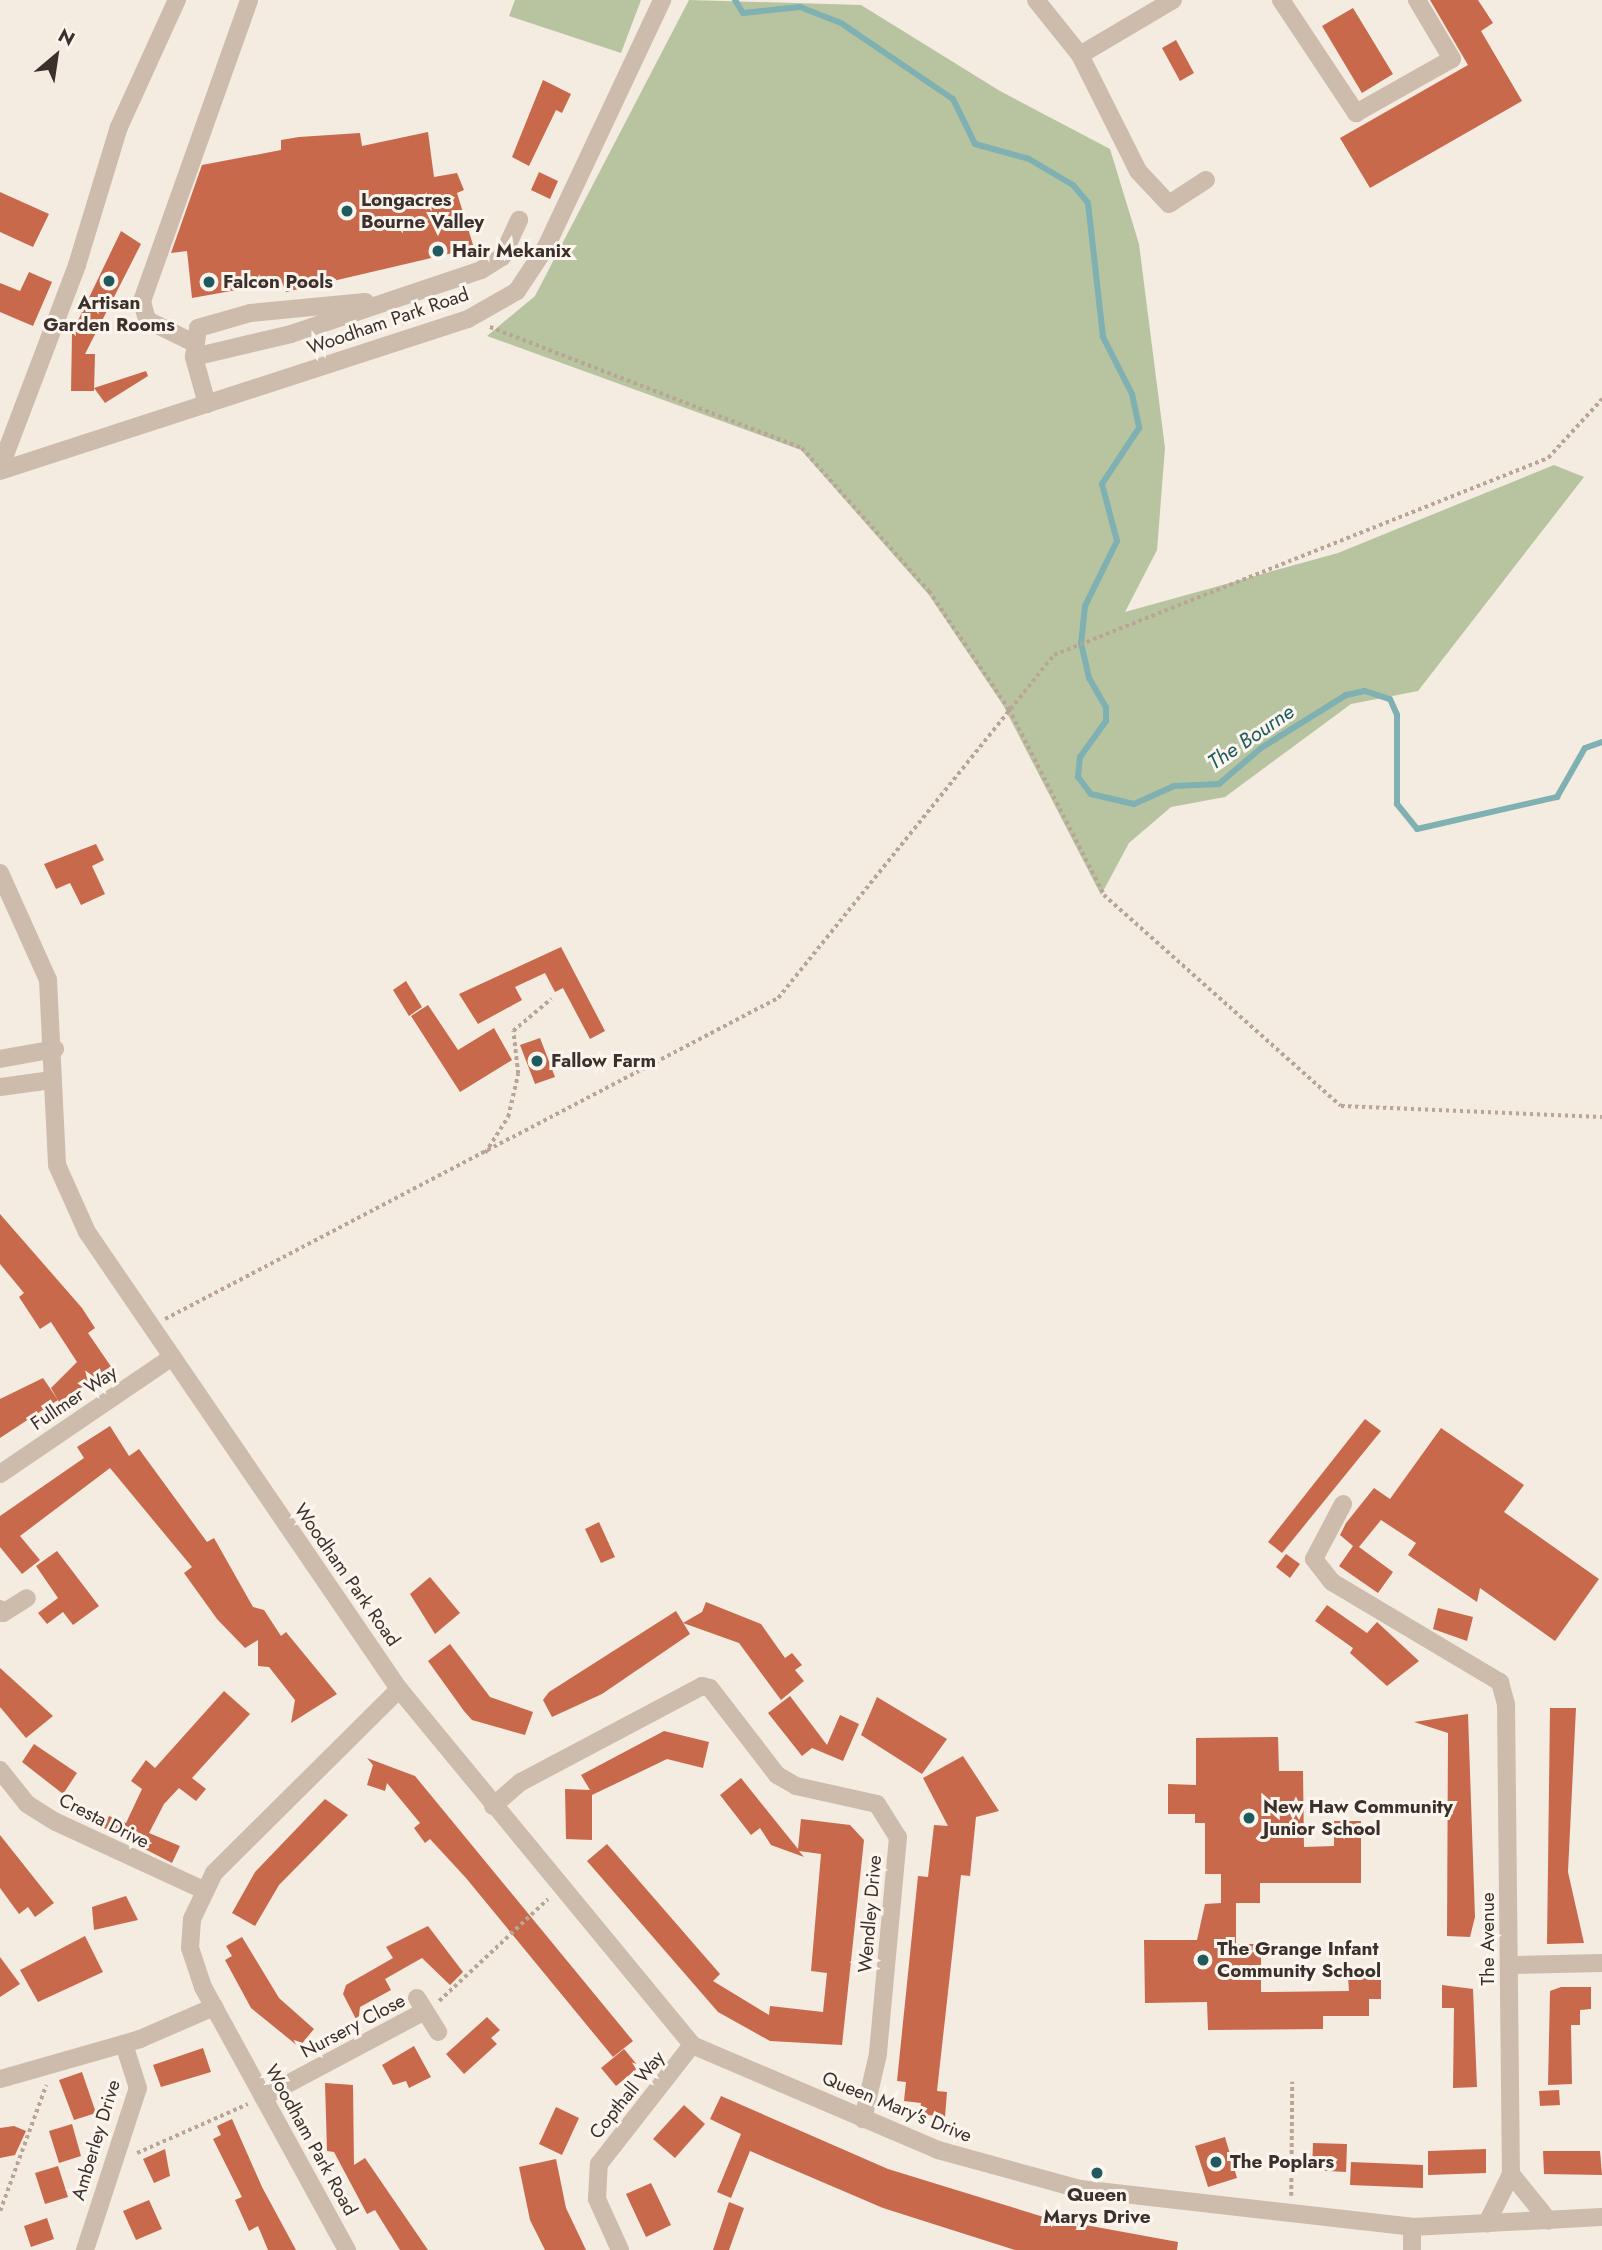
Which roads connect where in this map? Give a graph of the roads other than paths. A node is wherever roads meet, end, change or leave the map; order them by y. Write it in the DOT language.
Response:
graph roads {
  1 [pos="177,0"];
  2 [pos="248,0"];
  3 [pos="662,0"];
  4 [pos="1036,0"];
  5 [pos="1173,0"];
  6 [pos="1281,0"];
  7 [pos="1417,0"];
  8 [pos="1080,55"];
  9 [pos="1206,180"];
  10 [pos="519,220"];
  11 [pos="379,302"];
  12 [pos="194,350"];
  13 [pos="207,404"];
  14 [pos="0,469"];
  15 [pos="0,873"];
  16 [pos="55,1049"];
  17 [pos="0,1059"];
  18 [pos="52,1080"];
  19 [pos="0,1087"];
  20 [pos="172,1357"];
  21 [pos="0,1474"];
  22 [pos="1343,1504"];
  23 [pos="27,1598"];
  24 [pos="0,1609"];
  25 [pos="399,1689"];
  26 [pos="0,1770"];
  27 [pos="493,1807"];
  28 [pos="203,1890"];
  29 [pos="1602,1963"];
  30 [pos="1510,1965"];
  31 [pos="214,2007"];
  32 [pos="438,2032"];
  33 [pos="124,2044"];
  34 [pos="692,2045"];
  35 [pos="0,2079"];
  36 [pos="263,2097"];
  37 [pos="863,2119"];
  38 [pos="1511,2174"];
  39 [pos="1602,2217"];
  40 [pos="1549,2221"];
  41 [pos="1487,2222"];
  42 [pos="1412,2227"];
  43 [pos="85,2250"];
  44 [pos="347,2250"];
  45 [pos="620,2250"];
  46 [pos="1412,2250"];
  1 -- 14 [label="street"];
  2 -- 12 [label="street"];
  3 -- 13 [label="street, Woodham Park Road"];
  4 -- 8 [label="street"];
  5 -- 8 [label="street"];
  6 -- 7 [label="street"];
  8 -- 9 [label="street"];
  10 -- 11 [label="street"];
  11 -- 12 [label="street"];
  11 -- 12 [label="street"];
  12 -- 13 [label="street"];
  13 -- 14 [label="street, Woodham Park Road"];
  15 -- 16 [label="street, Woodham Park Road"];
  16 -- 17 [label="street"];
  16 -- 18 [label="street, Woodham Park Road"];
  18 -- 19 [label="street"];
  18 -- 20 [label="street, Woodham Park Road"];
  20 -- 21 [label="street, Fullmer Way"];
  20 -- 25 [label="street, Woodham Park Road"];
  22 -- 30 [label="street, The Avenue"];
  23 -- 24 [label="street"];
  25 -- 27 [label="street, Queen Mary's Drive"];
  25 -- 28 [label="street"];
  26 -- 28 [label="street, Cresta Drive"];
  27 -- 34 [label="street, Queen Mary's Drive"];
  27 -- 37 [label="street, Wendley Drive"];
  28 -- 31 [label="street, Woodham Park Road"];
  29 -- 30 [label="street"];
  30 -- 38 [label="street, The Avenue"];
  31 -- 33 [label="street"];
  31 -- 36 [label="street, Woodham Park Road"];
  32 -- 36 [label="street, Nursery Close"];
  33 -- 35 [label="street"];
  33 -- 43 [label="street, Amberley Drive"];
  34 -- 37 [label="street, Queen Mary's Drive"];
  34 -- 45 [label="street, Copthall Way"];
  36 -- 44 [label="street, Woodham Park Road"];
  37 -- 42 [label="street, Queen Mary's Drive"];
  38 -- 40 [label="street"];
  38 -- 41 [label="street, The Avenue"];
  39 -- 40 [label="street, Queen Mary's Drive"];
  40 -- 41 [label="street, Queen Mary's Drive"];
  41 -- 42 [label="street, Queen Mary's Drive"];
  42 -- 46 [label="street"];
}
